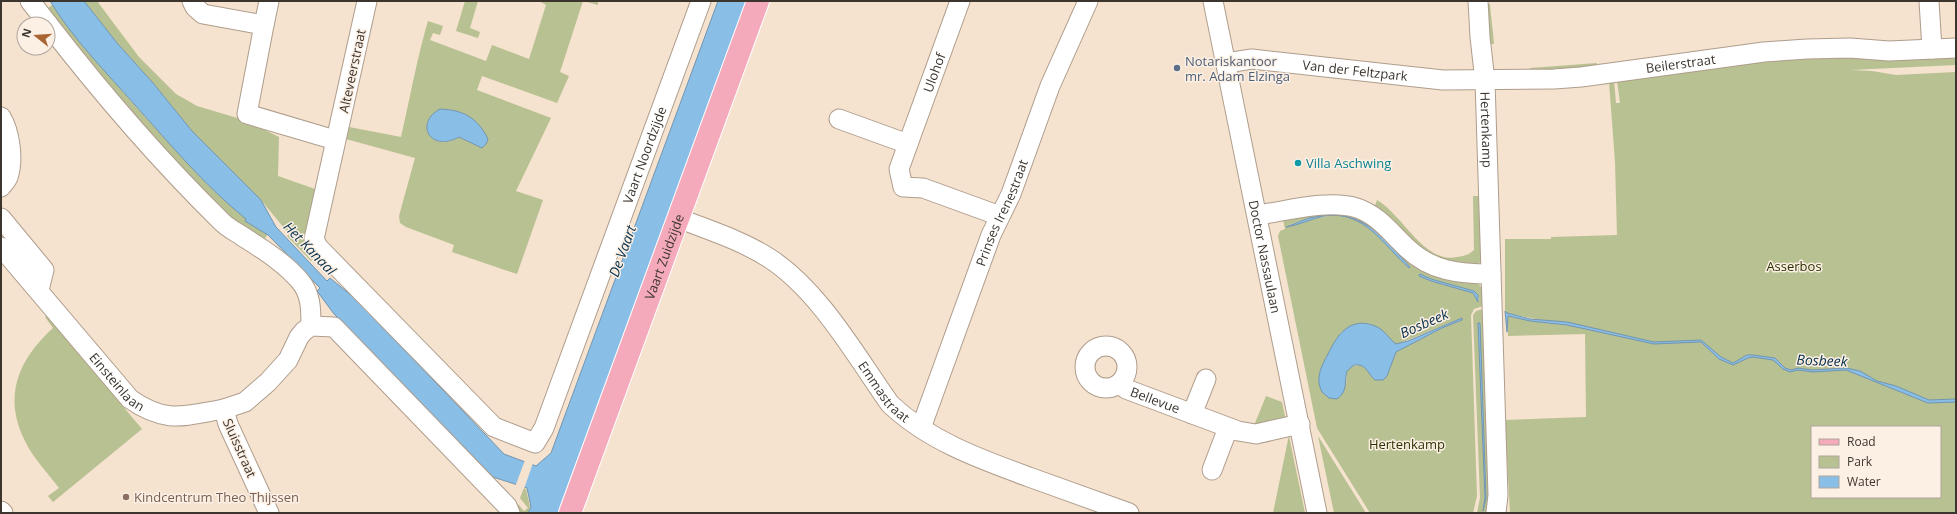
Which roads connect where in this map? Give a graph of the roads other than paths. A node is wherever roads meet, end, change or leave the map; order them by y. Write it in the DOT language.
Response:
graph roads {
  1 [pos="30,1"];
  2 [pos="192,1"];
  3 [pos="269,1"];
  4 [pos="367,1"];
  5 [pos="701,1"];
  6 [pos="758,1"];
  7 [pos="960,1"];
  8 [pos="1088,1"];
  9 [pos="1214,1"];
  10 [pos="1478,1"];
  11 [pos="1929,1"];
  12 [pos="42,16"];
  13 [pos="264,25"];
  14 [pos="56,34"];
  15 [pos="1956,48"];
  16 [pos="1932,49"];
  17 [pos="1226,64"];
  18 [pos="1485,81"];
  19 [pos="1,117"];
  20 [pos="839,119"];
  21 [pos="335,140"];
  22 [pos="908,144"];
  23 [pos="1,187"];
  24 [pos="1258,215"];
  25 [pos="1000,216"];
  26 [pos="1,218"];
  27 [pos="678,218"];
  28 [pos="3,253"];
  29 [pos="1491,274"];
  30 [pos="39,290"];
  31 [pos="311,326"];
  32 [pos="1206,379"];
  33 [pos="1120,384"];
  34 [pos="224,409"];
  35 [pos="1192,414"];
  36 [pos="1300,424"];
  37 [pos="921,428"];
  38 [pos="1228,428"];
  39 [pos="1212,470"];
  40 [pos="510,512"];
  41 [pos="269,513"];
  42 [pos="570,513"];
  43 [pos="1129,513"];
  44 [pos="1317,513"];
  45 [pos="1496,513"];
  1 -- 12 [label="street"];
  2 -- 13 [label="street"];
  3 -- 13 [label="street"];
  4 -- 21 [label="street, Alteveerstraat"];
  5 -- 21 [label="street, Vaart Noordzijde"];
  6 -- 27 [label="main road, Vaart Zuidzijde"];
  7 -- 22 [label="street, Ulohof"];
  8 -- 25 [label="street, Prinses Irenestraat"];
  9 -- 17 [label="street, Doctor Nassaulaan"];
  10 -- 18 [label="street"];
  11 -- 16 [label="street"];
  13 -- 21 [label="street"];
  14 -- 31 [label="street"];
  15 -- 16 [label="street, Beilerstraat"];
  16 -- 18 [label="street, Beilerstraat"];
  17 -- 18 [label="street, Van der Feltzpark"];
  17 -- 24 [label="street, Doctor Nassaulaan"];
  18 -- 29 [label="street, Hertenkamp"];
  19 -- 23 [label="street"];
  20 -- 22 [label="street"];
  22 -- 25 [label="street, Ulohof"];
  24 -- 29 [label="street"];
  24 -- 36 [label="street, Doctor Nassaulaan"];
  25 -- 37 [label="street, Prinses Irenestraat"];
  26 -- 30 [label="street"];
  27 -- 37 [label="street, Emmastraat"];
  27 -- 42 [label="main road, Vaart Zuidzijde"];
  28 -- 30 [label="street, Einsteinlaan"];
  29 -- 45 [label="street, Hertenkamp"];
  30 -- 34 [label="street, Einsteinlaan"];
  31 -- 34 [label="street, Sluisstraat"];
  31 -- 40 [label="street"];
  32 -- 35 [label="street, Bellevue"];
  33 -- 35 [label="street, Bellevue"];
  34 -- 41 [label="street, Sluisstraat"];
  35 -- 38 [label="street, Bellevue"];
  36 -- 38 [label="street, Bellevue"];
  36 -- 44 [label="street, Doctor Nassaulaan"];
  37 -- 43 [label="street, Emmastraat"];
  38 -- 39 [label="street"];
}
